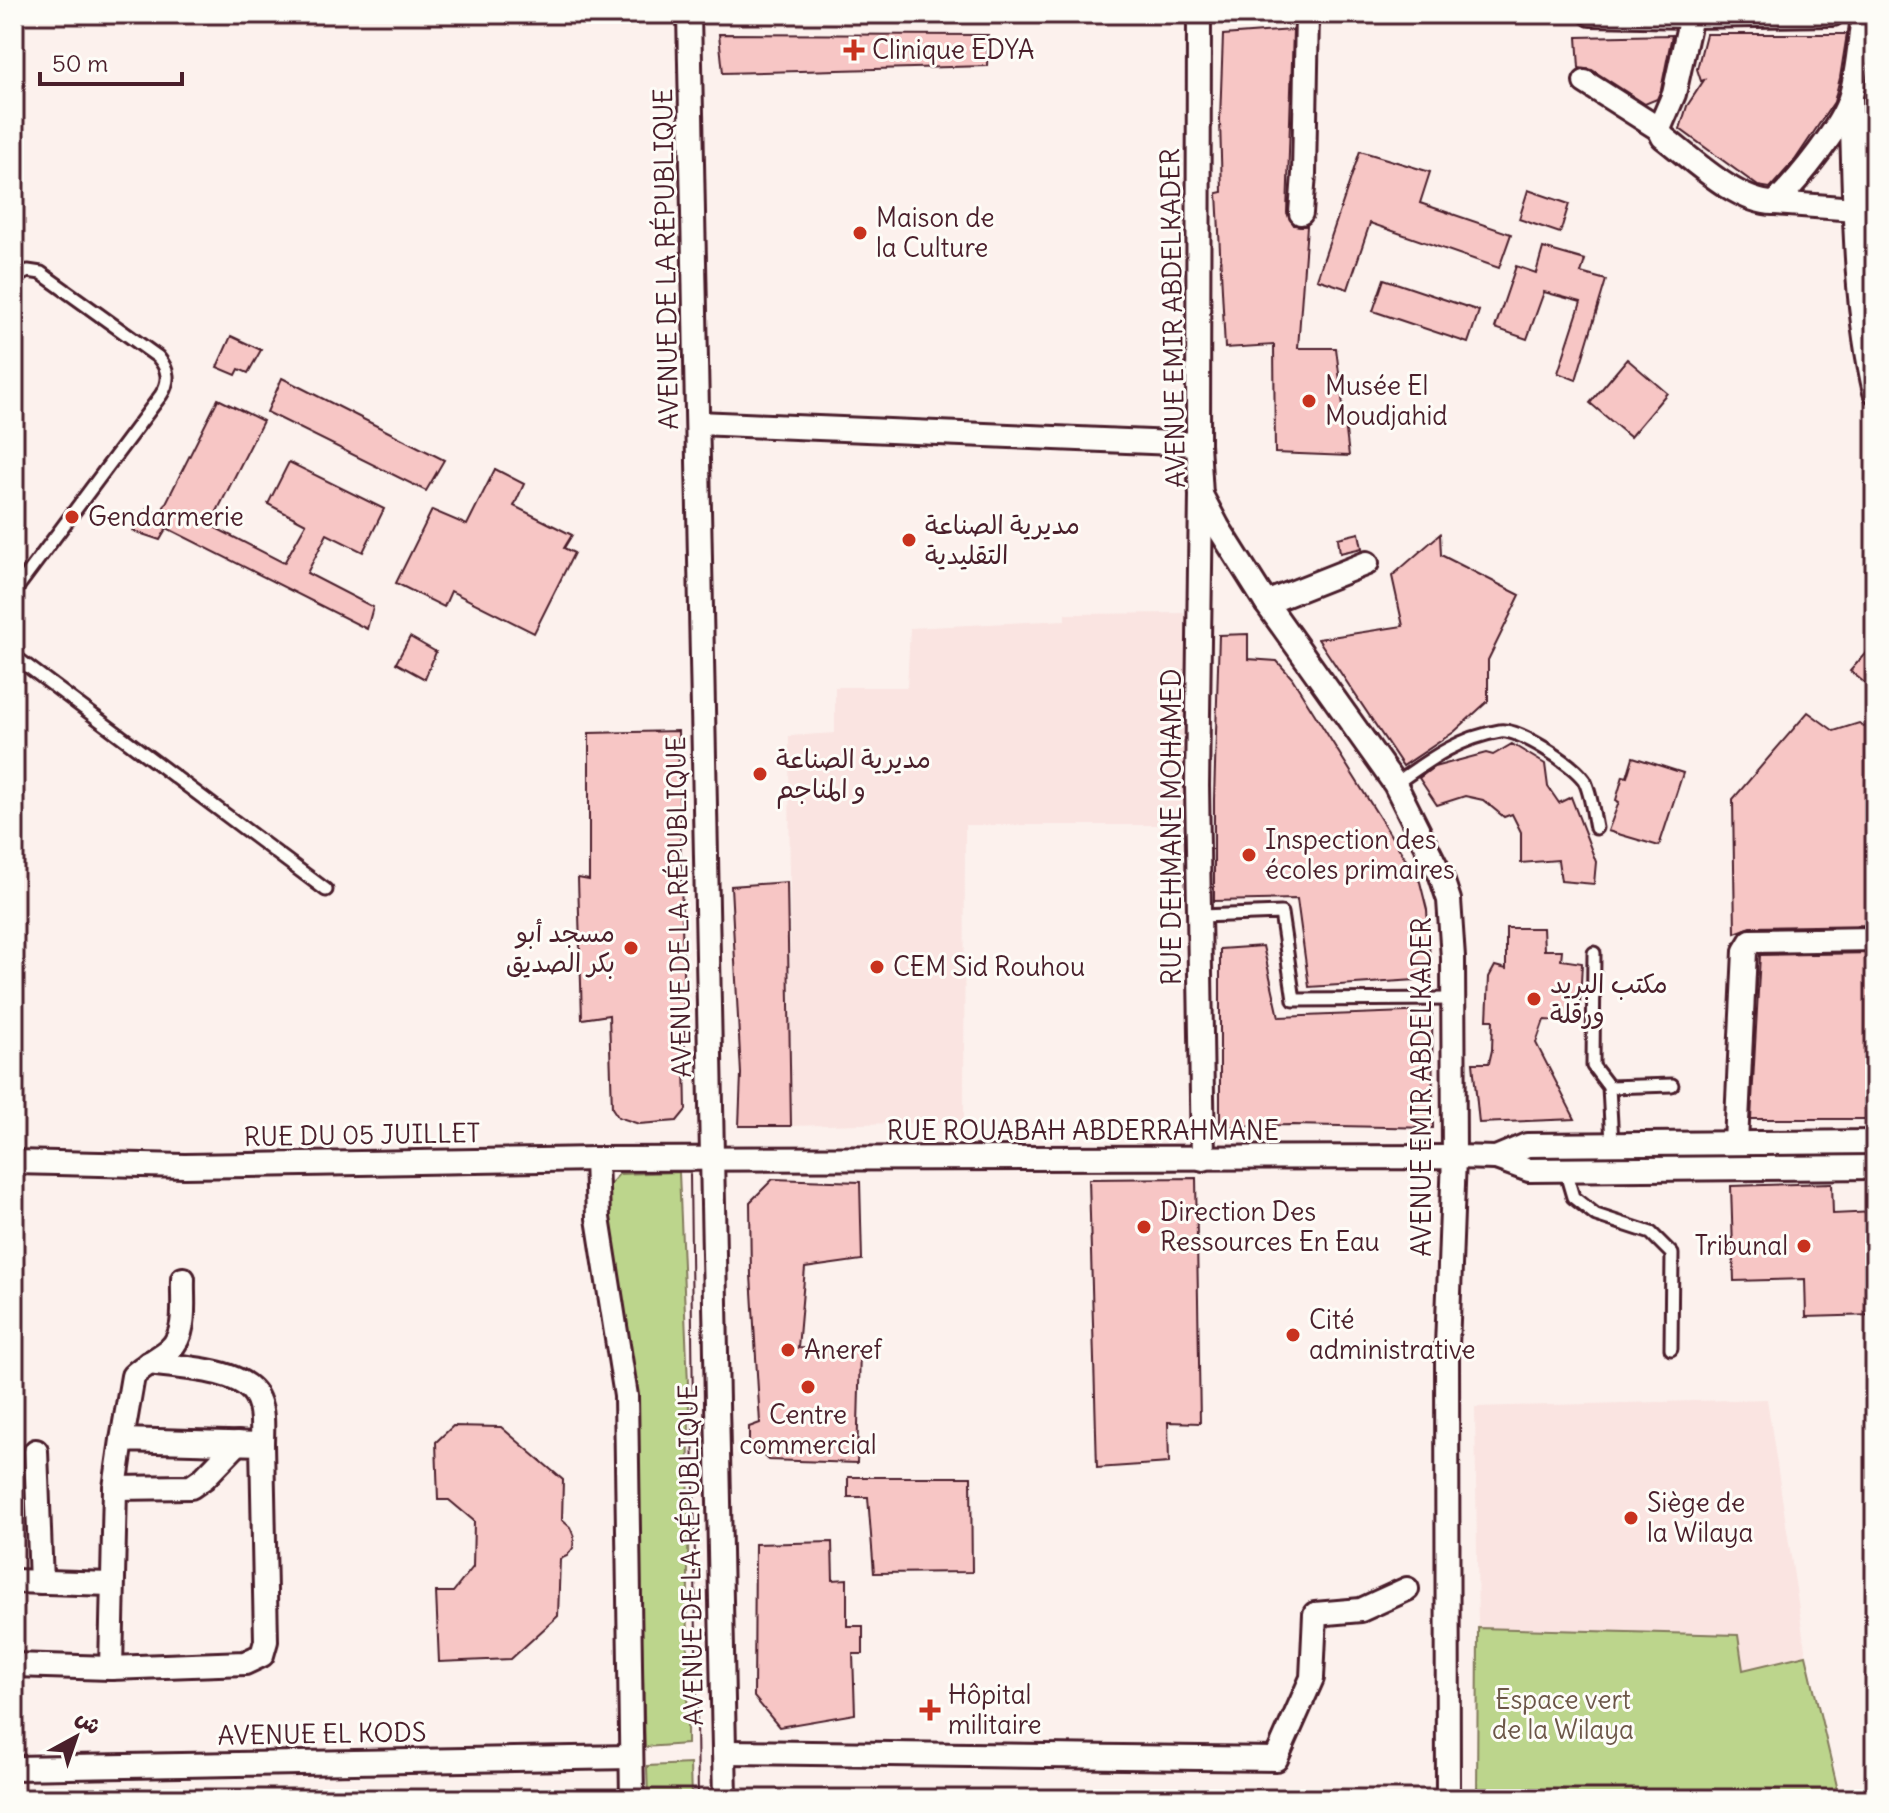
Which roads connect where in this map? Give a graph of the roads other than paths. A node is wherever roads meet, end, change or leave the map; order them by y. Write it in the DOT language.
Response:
graph roads {
  1 [pos="689,14"];
  2 [pos="1199,14"];
  3 [pos="1307,14"];
  4 [pos="1591,14"];
  5 [pos="1833,14"];
  6 [pos="1863,14"];
  7 [pos="1647,15"];
  8 [pos="1691,16"];
  9 [pos="1585,82"];
  10 [pos="1851,98"];
  11 [pos="1659,129"];
  12 [pos="1775,203"];
  13 [pos="1855,209"];
  14 [pos="1301,213"];
  15 [pos="14,278"];
  16 [pos="1875,392"];
  17 [pos="698,423"];
  18 [pos="1198,444"];
  19 [pos="1201,495"];
  20 [pos="1367,563"];
  21 [pos="14,592"];
  22 [pos="1266,603"];
  23 [pos="14,656"];
  24 [pos="1395,784"];
  25 [pos="1596,828"];
  26 [pos="326,890"];
  27 [pos="1201,916"];
  28 [pos="1875,939"];
  29 [pos="1594,953"];
  30 [pos="1453,999"];
  31 [pos="1672,1085"];
  32 [pos="1609,1087"];
  33 [pos="1875,1142"];
  34 [pos="1612,1143"];
  35 [pos="1736,1143"];
  36 [pos="1454,1157"];
  37 [pos="1496,1158"];
  38 [pos="596,1159"];
  39 [pos="1203,1159"];
  40 [pos="712,1160"];
  41 [pos="14,1162"];
  42 [pos="1875,1167"];
  43 [pos="1565,1170"];
  44 [pos="183,1279"];
  45 [pos="1671,1349"];
  46 [pos="149,1363"];
  47 [pos="122,1440"];
  48 [pos="238,1443"];
  49 [pos="262,1444"];
  50 [pos="36,1451"];
  51 [pos="115,1488"];
  52 [pos="14,1581"];
  53 [pos="41,1582"];
  54 [pos="111,1584"];
  55 [pos="1407,1589"];
  56 [pos="14,1665"];
  57 [pos="111,1668"];
  58 [pos="724,1752"];
  59 [pos="631,1757"];
  60 [pos="14,1768"];
  61 [pos="632,1799"];
  62 [pos="725,1799"];
  63 [pos="1448,1799"];
  1 -- 17 [label="street, AVENUE DE LA RÉPUBLIQUE"];
  2 -- 18 [label="street, AVENUE EMIR ABDELKADER"];
  3 -- 14 [label="street"];
  4 -- 7 [label="street"];
  5 -- 8 [label="street"];
  6 -- 10 [label="street"];
  7 -- 8 [label="street"];
  8 -- 11 [label="street"];
  9 -- 11 [label="street"];
  10 -- 12 [label="street"];
  10 -- 13 [label="street"];
  11 -- 12 [label="street"];
  12 -- 13 [label="street"];
  13 -- 16 [label="street"];
  15 -- 21 [label="lane"];
  17 -- 18 [label="street"];
  17 -- 40 [label="street, AVENUE DE LA RÉPUBLIQUE"];
  18 -- 19 [label="street, AVENUE EMIR ABDELKADER"];
  19 -- 22 [label="street, AVENUE EMIR ABDELKADER"];
  19 -- 27 [label="street, RUE DEHMANE MOHAMED"];
  20 -- 22 [label="street"];
  22 -- 24 [label="street, AVENUE EMIR ABDELKADER"];
  23 -- 26 [label="lane"];
  24 -- 25 [label="lane"];
  24 -- 30 [label="street, AVENUE EMIR ABDELKADER"];
  27 -- 30 [label="lane"];
  27 -- 39 [label="street, RUE DEHMANE MOHAMED"];
  28 -- 35 [label="street"];
  29 -- 32 [label="lane"];
  30 -- 36 [label="street, AVENUE EMIR ABDELKADER"];
  31 -- 32 [label="lane"];
  32 -- 34 [label="lane"];
  33 -- 35 [label="street"];
  34 -- 35 [label="street"];
  34 -- 37 [label="street"];
  36 -- 37 [label="street, RUE ROUABAH ABDERRAHMANE"];
  36 -- 39 [label="street, RUE ROUABAH ABDERRAHMANE"];
  36 -- 63 [label="street, AVENUE EMIR ABDELKADER"];
  37 -- 43 [label="street"];
  38 -- 40 [label="street, RUE DU 05 JUILLET"];
  38 -- 41 [label="street, RUE DU 05 JUILLET"];
  38 -- 59 [label="street"];
  39 -- 40 [label="street, RUE ROUABAH ABDERRAHMANE"];
  40 -- 58 [label="street, AVENUE DE LA RÉPUBLIQUE"];
  42 -- 43 [label="street"];
  43 -- 45 [label="lane"];
  44 -- 46 [label="street"];
  46 -- 47 [label="street"];
  46 -- 49 [label="street"];
  47 -- 48 [label="street"];
  47 -- 51 [label="street"];
  48 -- 49 [label="street"];
  48 -- 51 [label="street"];
  49 -- 57 [label="street"];
  50 -- 53 [label="street"];
  51 -- 54 [label="street"];
  52 -- 53 [label="street"];
  53 -- 54 [label="street"];
  54 -- 57 [label="street"];
  55 -- 58 [label="street"];
  56 -- 57 [label="street"];
  58 -- 62 [label="street, AVENUE DE LA RÉPUBLIQUE"];
  59 -- 60 [label="street, AVENUE EL KODS"];
  59 -- 61 [label="street"];
}
